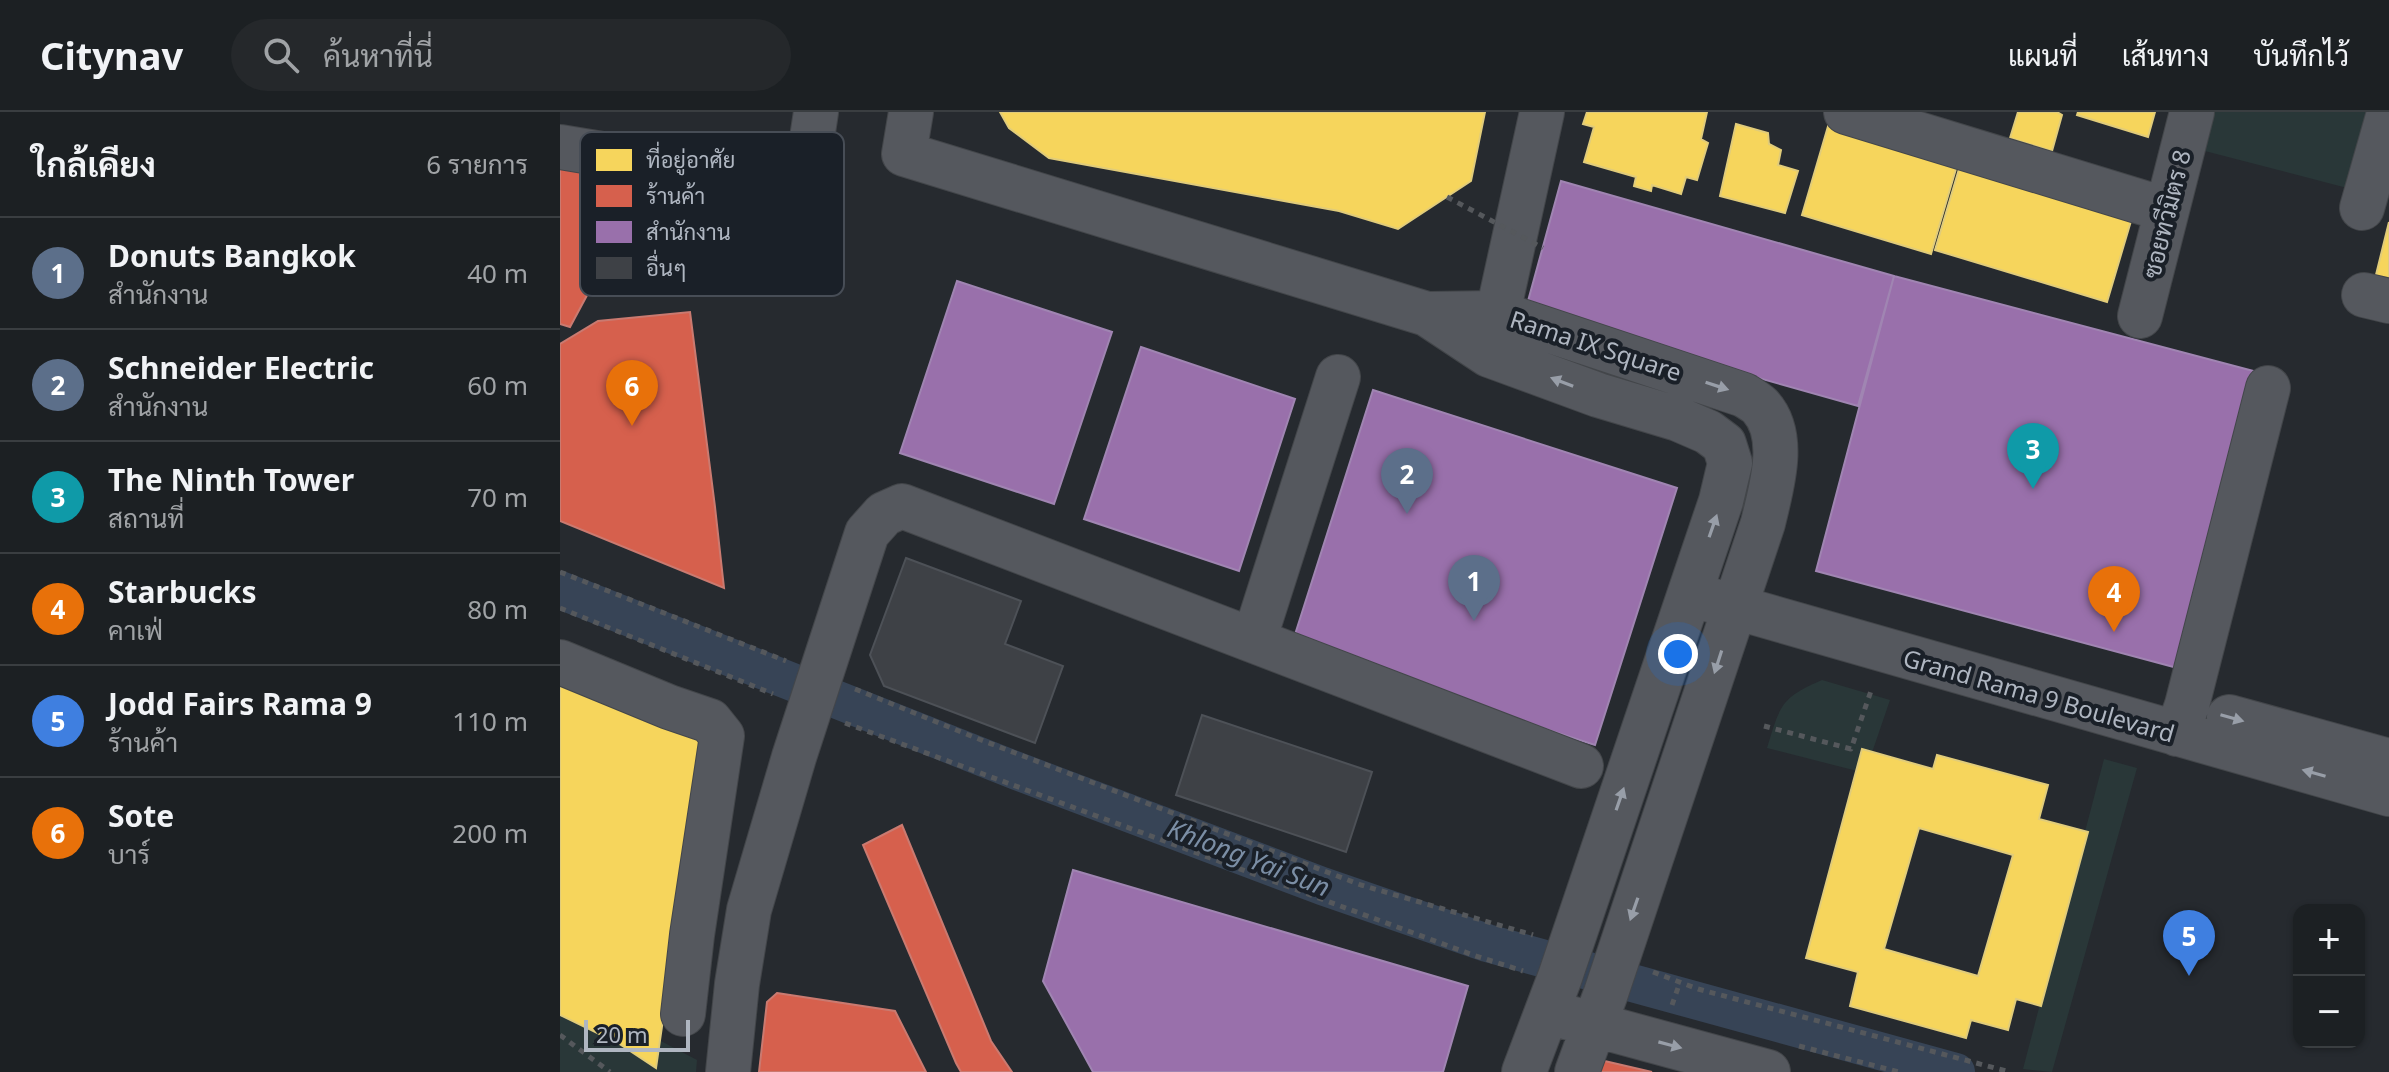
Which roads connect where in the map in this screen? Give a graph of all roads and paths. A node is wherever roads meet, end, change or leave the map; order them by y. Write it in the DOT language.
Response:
graph roads {
  1 [pos="816,112"];
  2 [pos="911,112"];
  3 [pos="1542,112"];
  4 [pos="1846,112"];
  5 [pos="2192,112"];
  6 [pos="2389,113"];
  7 [pos="1941,127"];
  8 [pos="813,132"];
  9 [pos="560,147"];
  10 [pos="580,150"];
  11 [pos="1447,197"];
  12 [pos="2362,208"];
  13 [pos="2167,210"];
  14 [pos="1543,248"];
  15 [pos="1497,313"];
  16 [pos="1427,314"];
  17 [pos="2140,316"];
  18 [pos="1489,355"];
  19 [pos="1338,377"];
  20 [pos="2268,388"];
  21 [pos="560,572"];
  22 [pos="1694,582"];
  23 [pos="1740,595"];
  24 [pos="560,608"];
  25 [pos="1254,640"];
  26 [pos="560,662"];
  27 [pos="1872,688"];
  28 [pos="815,692"];
  29 [pos="2182,720"];
  30 [pos="1764,726"];
  31 [pos="2389,761"];
  32 [pos="1581,766"];
  33 [pos="2389,794"];
  34 [pos="1555,972"];
  35 [pos="1608,985"];
  36 [pos="1679,985"];
  37 [pos="1671,1010"];
  38 [pos="683,1014"];
  39 [pos="560,1035"];
  40 [pos="1783,1059"];
  41 [pos="610,1072"];
  42 [pos="728,1072"];
  43 [pos="1524,1072"];
  44 [pos="1577,1072"];
  45 [pos="1899,1072"];
  46 [pos="2010,1072"];
  1 -- 8 [label="street"];
  2 -- 16 [label="street"];
  3 -- 15 [label="street"];
  4 -- 7 [label="street"];
  5 -- 13 [label="street, ซอยทวีมิตร 8"];
  6 -- 12 [label="street"];
  7 -- 13 [label="street"];
  9 -- 10 [label="street"];
  11 -- 14 [label="path, bridge"];
  13 -- 17 [label="street, ซอยทวีมิตร 8"];
  15 -- 16 [label="street, Rama IX Square"];
  15 -- 18 [label="street"];
  15 -- 23 [label="street, Rama IX Square, one-way"];
  16 -- 18 [label="street, Rama IX Square"];
  22 -- 18 [label="street, Rama IX Square, one-way"];
  19 -- 25 [label="street"];
  20 -- 29 [label="street"];
  21 -- 28 [label="path"];
  22 -- 23 [label="street, Grand Rama 9 Boulevard"];
  34 -- 22 [label="street, Rama IX Square, one-way"];
  23 -- 29 [label="street, Grand Rama 9 Boulevard"];
  23 -- 35 [label="street, Rama IX Square, one-way"];
  24 -- 28 [label="path"];
  25 -- 28 [label="street"];
  25 -- 32 [label="street"];
  26 -- 38 [label="street"];
  27 -- 30 [label="path"];
  28 -- 34 [label="path"];
  28 -- 34 [label="path"];
  28 -- 42 [label="street"];
  29 -- 31 [label="street, Grand Rama 9 Boulevard, one-way"];
  33 -- 29 [label="street, Grand Rama 9 Boulevard, one-way"];
  34 -- 35 [label="street"];
  34 -- 43 [label="street, Rama IX Square"];
  35 -- 40 [label="street, one-way"];
  35 -- 44 [label="street, Rama IX Square"];
  35 -- 46 [label="path"];
  36 -- 37 [label="path"];
  39 -- 41 [label="path"];
  40 -- 45 [label="path"];
}
